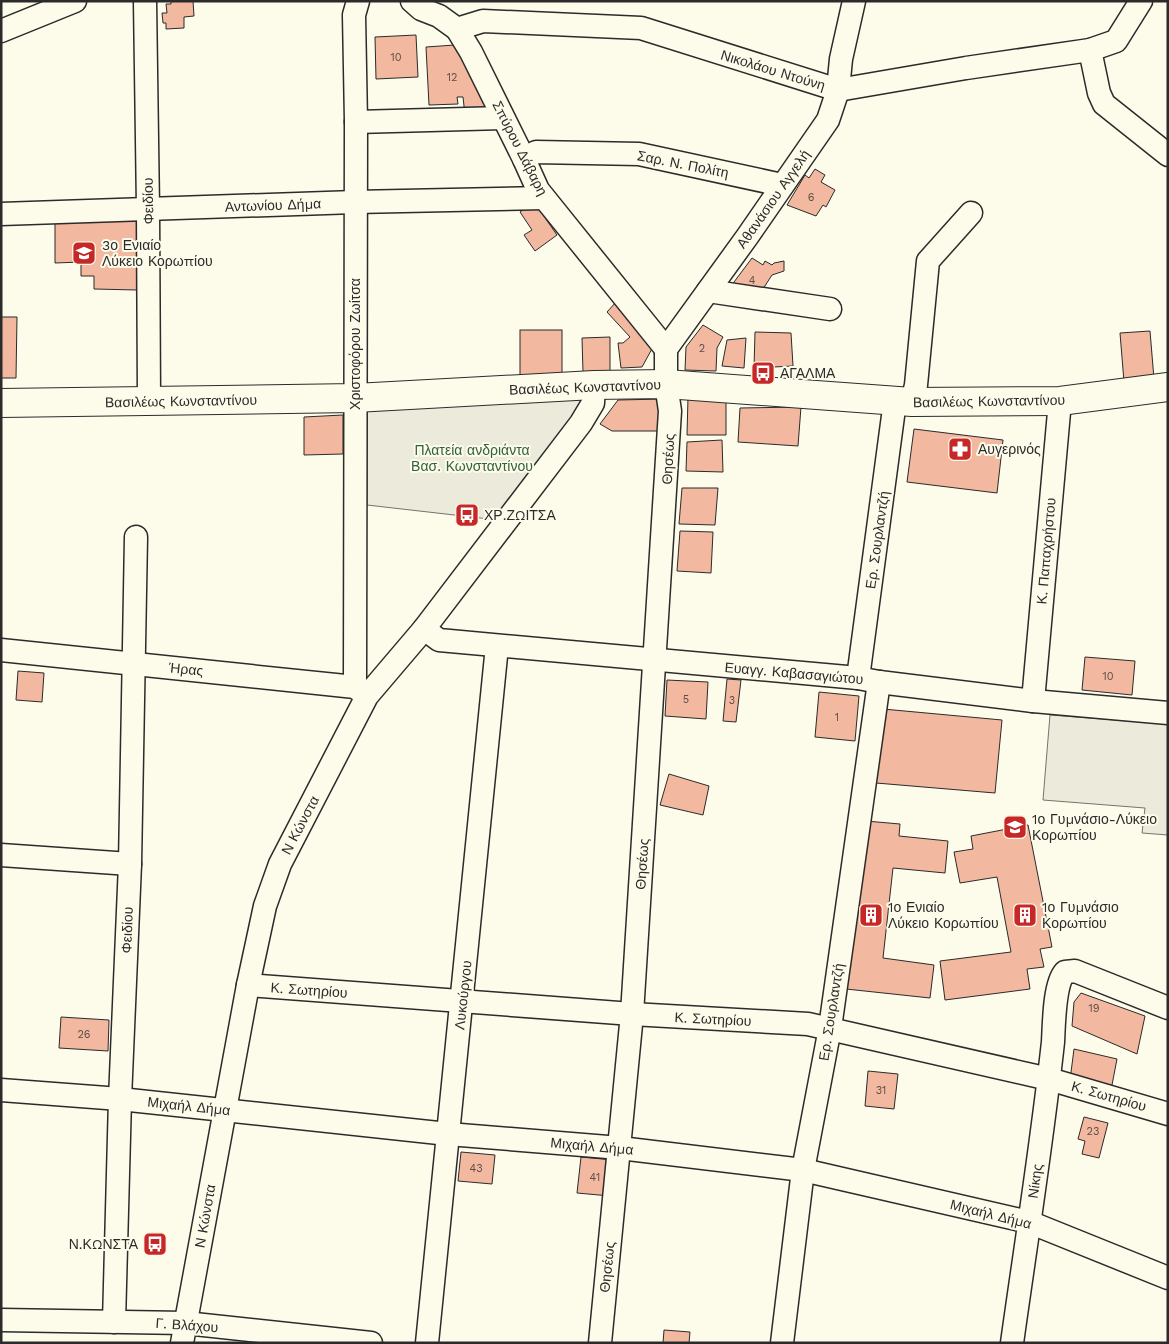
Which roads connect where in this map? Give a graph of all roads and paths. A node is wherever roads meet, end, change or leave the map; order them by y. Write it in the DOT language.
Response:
graph roads {
  1 [pos="75,1"];
  2 [pos="144,1"];
  3 [pos="358,1"];
  4 [pos="412,1"];
  5 [pos="854,1"];
  6 [pos="1141,1"];
  7 [pos="458,29"];
  8 [pos="1,30"];
  9 [pos="1090,50"];
  10 [pos="838,90"];
  11 [pos="503,118"];
  12 [pos="356,122"];
  13 [pos="1168,155"];
  14 [pos="524,159"];
  15 [pos="782,185"];
  16 [pos="544,198"];
  17 [pos="355,202"];
  18 [pos="148,209"];
  19 [pos="971,213"];
  20 [pos="1,214"];
  21 [pos="708,291"];
  22 [pos="830,308"];
  23 [pos="666,349"];
  24 [pos="666,384"];
  25 [pos="594,385"];
  26 [pos="1168,387"];
  27 [pos="355,398"];
  28 [pos="149,401"];
  29 [pos="1060,401"];
  30 [pos="904,402"];
  31 [pos="1,403"];
  32 [pos="136,537"];
  33 [pos="424,629"];
  34 [pos="497,646"];
  35 [pos="1,650"];
  36 [pos="655,661"];
  37 [pos="133,664"];
  38 [pos="868,680"];
  39 [pos="361,691"];
  40 [pos="1033,701"];
  41 [pos="1168,713"];
  42 [pos="1,854"];
  43 [pos="130,864"];
  44 [pos="248,985"];
  45 [pos="462,1001"];
  46 [pos="1168,1008"];
  47 [pos="632,1014"];
  48 [pos="830,1028"];
  49 [pos="1049,1079"];
  50 [pos="1,1090"];
  51 [pos="120,1099"];
  52 [pos="225,1110"];
  53 [pos="1168,1114"];
  54 [pos="448,1134"];
  55 [pos="620,1148"];
  56 [pos="803,1170"];
  57 [pos="1029,1222"];
  58 [pos="1168,1278"];
  59 [pos="1,1320"];
  60 [pos="114,1322"];
  61 [pos="184,1333"];
  62 [pos="371,1343"];
  63 [pos="427,1343"];
  64 [pos="600,1343"];
  65 [pos="782,1343"];
  66 [pos="1012,1343"];
  1 -- 8 [label="street"];
  2 -- 18 [label="street, Φειδίου"];
  3 -- 12 [label="street, Χριστοφόρου Ζωίτσα"];
  4 -- 7 [label="street, Σπύρου Δάβαρη"];
  5 -- 10 [label="street, Αθανάσιου Αγγελή"];
  6 -- 9 [label="street, Νικολάου Ντούνη"];
  7 -- 10 [label="street, Νικολάου Ντούνη"];
  7 -- 11 [label="street, Σπύρου Δάβαρη"];
  9 -- 10 [label="street, Νικολάου Ντούνη"];
  9 -- 13 [label="street"];
  10 -- 15 [label="street, Αθανάσιου Αγγελή"];
  11 -- 12 [label="street"];
  11 -- 14 [label="street, Σπύρου Δάβαρη"];
  12 -- 17 [label="street, Χριστοφόρου Ζωίτσα"];
  14 -- 15 [label="street, Σαρ. Ν. Πολίτη"];
  14 -- 16 [label="street, Σπύρου Δάβαρη"];
  15 -- 21 [label="street, Αθανάσιου Αγγελή"];
  16 -- 17 [label="street, Αντωνίου Δήμα"];
  16 -- 23 [label="street, Σπύρου Δάβαρη"];
  17 -- 18 [label="street, Αντωνίου Δήμα"];
  17 -- 27 [label="street, Χριστοφόρου Ζωίτσα"];
  18 -- 20 [label="street, Αντωνίου Δήμα"];
  18 -- 28 [label="street, Φειδίου"];
  19 -- 30 [label="street, Ερ. Σουρλαντζή"];
  21 -- 22 [label="street"];
  21 -- 23 [label="street, Αθανάσιου Αγγελή"];
  23 -- 24 [label="street"];
  24 -- 25 [label="main road, Βασιλέως Κωνσταντίνου"];
  24 -- 30 [label="main road, Βασιλέως Κωνσταντίνου"];
  24 -- 36 [label="street, Θησέως"];
  25 -- 27 [label="main road, Βασιλέως Κωνσταντίνου"];
  25 -- 33 [label="street, Ν Κώνστα"];
  26 -- 29 [label="main road, Βασιλέως Κωνσταντίνου"];
  27 -- 28 [label="main road, Βασιλέως Κωνσταντίνου"];
  27 -- 39 [label="street, Χριστοφόρου Ζωίτσα"];
  28 -- 31 [label="main road, Βασιλέως Κωνσταντίνου"];
  29 -- 30 [label="main road, Βασιλέως Κωνσταντίνου"];
  29 -- 40 [label="street, Κ. Παπαχρήστου"];
  30 -- 38 [label="street, Ερ. Σουρλαντζή"];
  32 -- 37 [label="street, Φειδίου"];
  33 -- 34 [label="street, Ευαγγ. Καβασαγιώτου"];
  33 -- 39 [label="street, Ν Κώνστα"];
  34 -- 36 [label="street, Ευαγγ. Καβασαγιώτου"];
  34 -- 45 [label="street, Λυκούργου"];
  35 -- 37 [label="street, Ήρας"];
  36 -- 38 [label="street, Ευαγγ. Καβασαγιώτου"];
  36 -- 47 [label="street, Θησέως"];
  37 -- 39 [label="street, Ήρας"];
  37 -- 43 [label="street, Φειδίου"];
  38 -- 40 [label="street, Ευαγγ. Καβασαγιώτου"];
  38 -- 48 [label="street, Ερ. Σουρλαντζή"];
  39 -- 44 [label="street, Ν Κώνστα"];
  40 -- 41 [label="street, Ευαγγ. Καβασαγιώτου"];
  42 -- 43 [label="street"];
  43 -- 51 [label="street, Φειδίου"];
  44 -- 45 [label="street, Κ. Σωτηρίου"];
  44 -- 52 [label="street, Ν Κώνστα"];
  45 -- 47 [label="street, Κ. Σωτηρίου"];
  45 -- 54 [label="street, Λυκούργου"];
  46 -- 49 [label="street, Νίκης"];
  47 -- 48 [label="street, Κ. Σωτηρίου"];
  47 -- 55 [label="street, Θησέως"];
  48 -- 49 [label="street, Κ. Σωτηρίου"];
  48 -- 56 [label="street, Ερ. Σουρλαντζή"];
  49 -- 53 [label="street, Κ. Σωτηρίου"];
  49 -- 57 [label="street, Νίκης"];
  50 -- 51 [label="street, Μιχαήλ Δήμα"];
  51 -- 52 [label="street, Μιχαήλ Δήμα"];
  51 -- 60 [label="street, Φειδίου"];
  52 -- 54 [label="street, Μιχαήλ Δήμα"];
  52 -- 61 [label="street, Ν Κώνστα"];
  54 -- 55 [label="street, Μιχαήλ Δήμα"];
  54 -- 63 [label="street, Λυκούργου"];
  55 -- 56 [label="street, Μιχαήλ Δήμα"];
  55 -- 64 [label="street, Θησέως"];
  56 -- 57 [label="street, Μιχαήλ Δήμα"];
  56 -- 65 [label="street, Ερ. Σουρλαντζή"];
  57 -- 58 [label="street, Μιχαήλ Δήμα"];
  57 -- 66 [label="street, Νίκης"];
  59 -- 60 [label="street, Γ. Βλάχου"];
  60 -- 61 [label="street, Γ. Βλάχου"];
  61 -- 62 [label="street, Γ. Βλάχου"];
}
